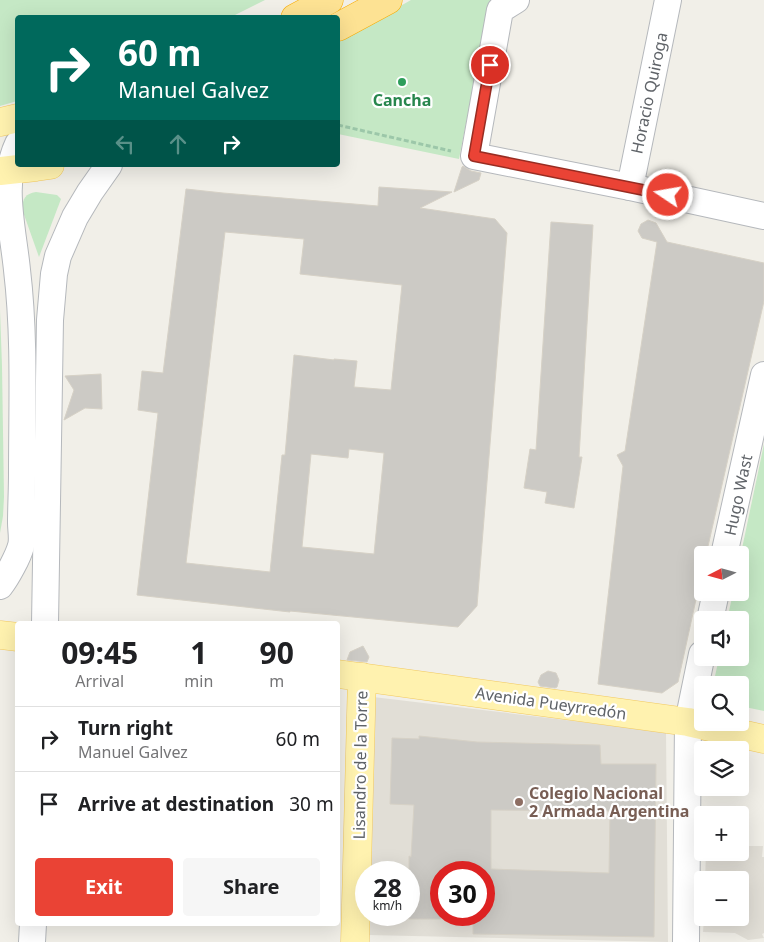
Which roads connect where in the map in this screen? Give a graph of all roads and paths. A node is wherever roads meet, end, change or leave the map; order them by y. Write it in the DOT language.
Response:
graph roads {
  1 [pos="329,0"];
  2 [pos="388,0"];
  3 [pos="668,0"];
  4 [pos="508,5"];
  5 [pos="301,15"];
  6 [pos="340,27"];
  7 [pos="15,119"];
  8 [pos="0,122"];
  9 [pos="340,125"];
  10 [pos="15,148"];
  11 [pos="474,156"];
  12 [pos="32,167"];
  13 [pos="108,167"];
  14 [pos="4,170"];
  15 [pos="630,187"];
  16 [pos="764,216"];
  17 [pos="764,376"];
  18 [pos="726,546"];
  19 [pos="0,586"];
  20 [pos="45,621"];
  21 [pos="0,635"];
  22 [pos="15,637"];
  23 [pos="700,666"];
  24 [pos="350,676"];
  25 [pos="688,722"];
  26 [pos="764,739"];
  27 [pos="33,926"];
  28 [pos="32,942"];
  29 [pos="355,942"];
  30 [pos="686,942"];
  1 -- 5 [label="highway"];
  2 -- 6 [label="highway"];
  3 -- 15 [label="street, Horacio Quiroga"];
  4 -- 11 [label="street"];
  7 -- 8 [label="main road"];
  9 -- 11 [label="path"];
  10 -- 14 [label="street"];
  11 -- 15 [label="street"];
  12 -- 14 [label="main road"];
  13 -- 20 [label="street"];
  14 -- 19 [label="street"];
  15 -- 16 [label="street"];
  17 -- 18 [label="street, Hugo Wast"];
  21 -- 22 [label="main road"];
  23 -- 25 [label="street"];
  24 -- 25 [label="main road, Avenida Pueyrredón"];
  24 -- 29 [label="main road, Lisandro de la Torre"];
  25 -- 26 [label="main road, Avenida Pueyrredón"];
  25 -- 30 [label="street"];
  27 -- 28 [label="street"];
}
